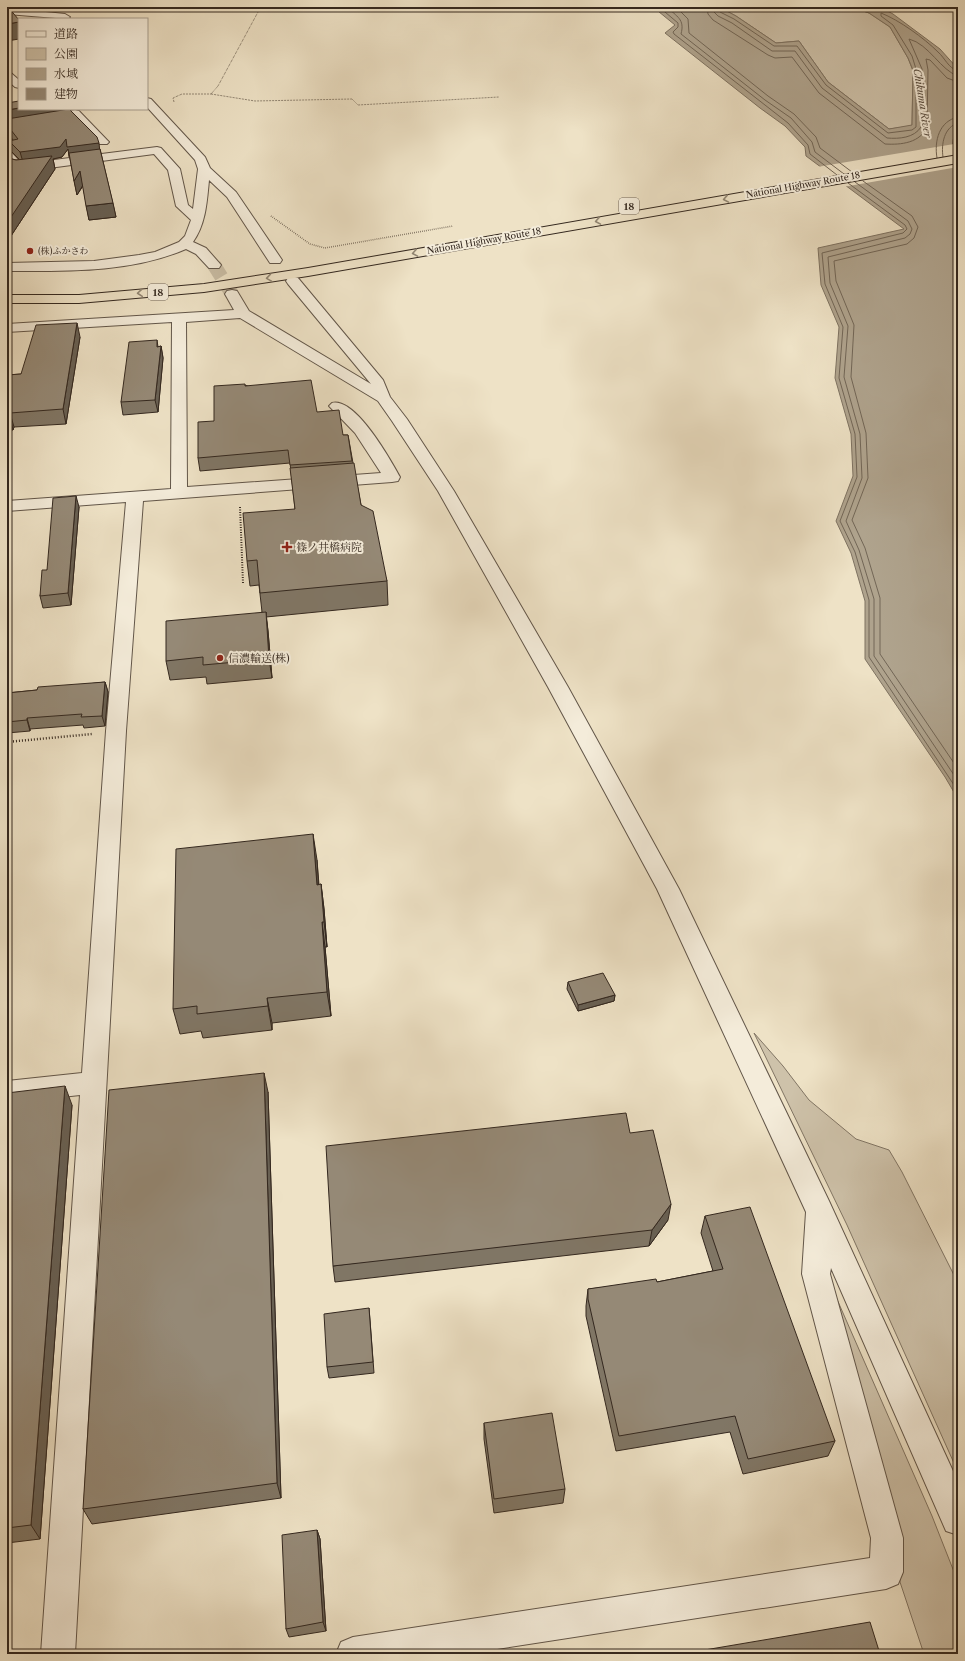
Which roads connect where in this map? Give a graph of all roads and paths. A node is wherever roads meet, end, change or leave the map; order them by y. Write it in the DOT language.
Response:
graph roads {
  1 [pos="55,7"];
  2 [pos="264,7"];
  3 [pos="7,11"];
  4 [pos="66,18"];
  5 [pos="7,75"];
  6 [pos="18,83"];
  7 [pos="211,94"];
  8 [pos="499,97"];
  9 [pos="148,103"];
  10 [pos="73,111"];
  11 [pos="7,125"];
  12 [pos="175,131"];
  13 [pos="103,142"];
  14 [pos="958,150"];
  15 [pos="7,154"];
  16 [pos="958,159"];
  17 [pos="11,164"];
  18 [pos="204,169"];
  19 [pos="232,195"];
  20 [pos="197,219"];
  21 [pos="456,226"];
  22 [pos="187,244"];
  23 [pos="275,260"];
  24 [pos="214,265"];
  25 [pos="7,267"];
  26 [pos="300,272"];
  27 [pos="123,282"];
  28 [pos="232,294"];
  29 [pos="7,299"];
  30 [pos="243,314"];
  31 [pos="179,317"];
  32 [pos="7,328"];
  33 [pos="383,398"];
  34 [pos="337,406"];
  35 [pos="179,493"];
  36 [pos="135,496"];
  37 [pos="240,502"];
  38 [pos="7,506"];
  39 [pos="248,556"];
  40 [pos="242,557"];
  41 [pos="243,583"];
  42 [pos="116,731"];
  43 [pos="7,742"];
  44 [pos="95,1082"];
  45 [pos="7,1092"];
  46 [pos="819,1210"];
  47 [pos="958,1519"];
  48 [pos="58,1654"];
  49 [pos="353,1654"];
  1 -- 4 [label="street"];
  2 -- 7 [label="path"];
  3 -- 4 [label="street"];
  5 -- 6 [label="street"];
  7 -- 8 [label="path"];
  7 -- 12 [label="path"];
  9 -- 12 [label="street"];
  10 -- 11 [label="street"];
  10 -- 13 [label="street"];
  12 -- 18 [label="street"];
  14 -- 26 [label="highway, National Highway Route 18 / 18"];
  15 -- 17 [label="street"];
  16 -- 26 [label="highway, National Highway Route 18 / 18, one-way"];
  17 -- 20 [label="street"];
  18 -- 19 [label="street"];
  18 -- 20 [label="street"];
  19 -- 21 [label="path"];
  19 -- 23 [label="street"];
  20 -- 22 [label="street"];
  22 -- 24 [label="street"];
  22 -- 25 [label="street"];
  26 -- 27 [label="highway, National Highway Route 18 / 18"];
  26 -- 29 [label="highway, National Highway Route 18 / 18, one-way"];
  26 -- 33 [label="street"];
  28 -- 30 [label="street"];
  30 -- 31 [label="street"];
  30 -- 33 [label="street"];
  31 -- 32 [label="street"];
  31 -- 35 [label="street"];
  33 -- 46 [label="street"];
  34 -- 35 [label="street"];
  35 -- 36 [label="street"];
  36 -- 38 [label="street"];
  36 -- 42 [label="street"];
  37 -- 40 [label="path"];
  39 -- 40 [label="path"];
  40 -- 41 [label="path"];
  42 -- 43 [label="path"];
  42 -- 44 [label="street"];
  44 -- 45 [label="street"];
  44 -- 48 [label="street"];
  46 -- 47 [label="street"];
  46 -- 49 [label="street"];
}
